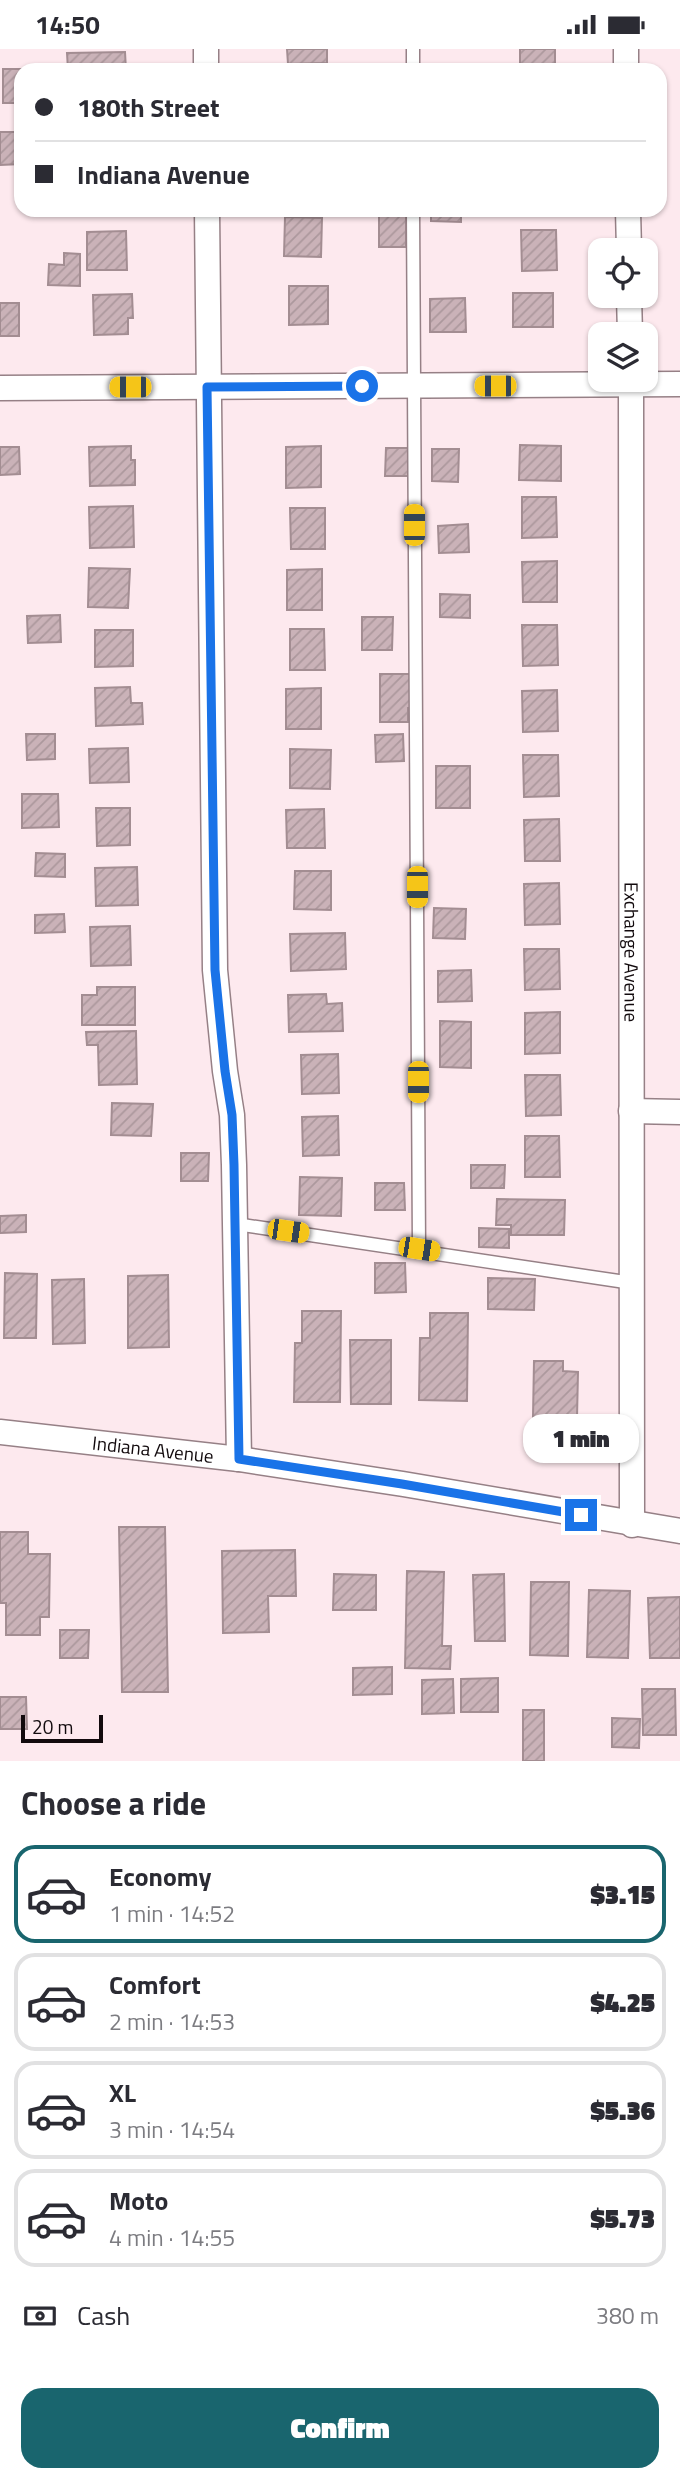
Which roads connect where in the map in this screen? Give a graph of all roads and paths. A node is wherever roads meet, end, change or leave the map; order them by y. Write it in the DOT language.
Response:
graph roads {
  1 [pos="207,217"];
  2 [pos="413,217"];
  3 [pos="628,217"];
  4 [pos="629,238"];
  5 [pos="588,383"];
  6 [pos="658,383"];
  7 [pos="680,384"];
  8 [pos="414,386"];
  9 [pos="207,387"];
  10 [pos="0,388"];
  11 [pos="631,392"];
  12 [pos="631,1111"];
  13 [pos="680,1112"];
  14 [pos="236,1224"];
  15 [pos="419,1249"];
  16 [pos="632,1283"];
  17 [pos="0,1431"];
  18 [pos="239,1459"];
  19 [pos="632,1525"];
  20 [pos="680,1531"];
  1 -- 9 [label="street"];
  2 -- 8 [label="lane"];
  3 -- 4 [label="street"];
  5 -- 8 [label="street"];
  6 -- 7 [label="street"];
  8 -- 9 [label="street"];
  8 -- 15 [label="lane"];
  9 -- 10 [label="street"];
  9 -- 14 [label="street"];
  11 -- 12 [label="street, Exchange Avenue"];
  12 -- 13 [label="street"];
  12 -- 16 [label="street, Exchange Avenue"];
  14 -- 15 [label="lane"];
  14 -- 18 [label="street"];
  15 -- 16 [label="lane"];
  16 -- 19 [label="street, Exchange Avenue"];
  17 -- 18 [label="street, Indiana Avenue"];
  18 -- 19 [label="street, Indiana Avenue"];
  19 -- 20 [label="street, Indiana Avenue"];
}
